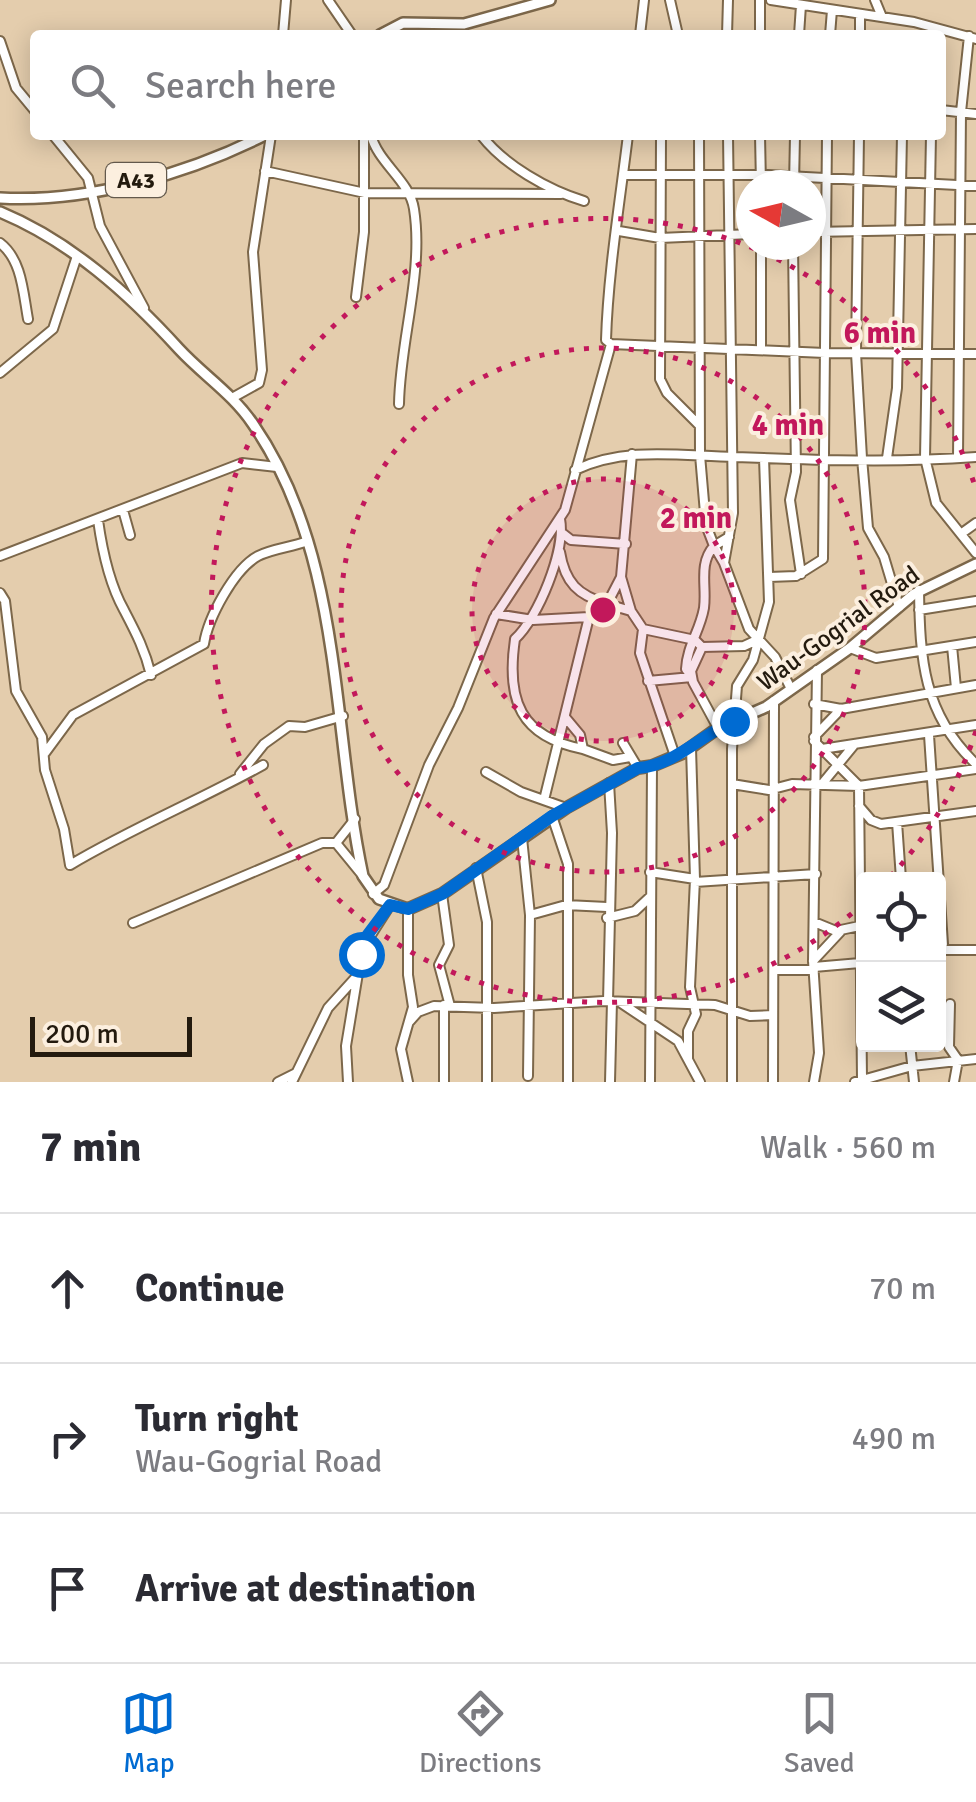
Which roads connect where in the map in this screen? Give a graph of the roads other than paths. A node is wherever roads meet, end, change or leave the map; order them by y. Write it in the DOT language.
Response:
graph roads {
  1 [pos="286,0"];
  2 [pos="328,0"];
  3 [pos="550,0"];
  4 [pos="644,0"];
  5 [pos="670,0"];
  6 [pos="728,0"];
  7 [pos="760,0"];
  8 [pos="771,0"];
  9 [pos="875,0"];
  10 [pos="801,4"];
  11 [pos="829,6"];
  12 [pos="860,14"];
  13 [pos="882,17"];
  14 [pos="903,20"];
  15 [pos="284,30"];
  16 [pos="349,30"];
  17 [pos="390,30"];
  18 [pos="641,30"];
  19 [pos="677,30"];
  20 [pos="727,30"];
  21 [pos="760,30"];
  22 [pos="799,30"];
  23 [pos="860,30"];
  24 [pos="903,30"];
  25 [pos="933,30"];
  26 [pos="946,32"];
  27 [pos="971,36"];
  28 [pos="0,41"];
  29 [pos="30,105"];
  30 [pos="946,110"];
  31 [pos="961,112"];
  32 [pos="976,114"];
  33 [pos="57,140"];
  34 [pos="257,140"];
  35 [pos="268,140"];
  36 [pos="367,140"];
  37 [pos="370,140"];
  38 [pos="485,140"];
  39 [pos="628,140"];
  40 [pos="661,140"];
  41 [pos="699,140"];
  42 [pos="728,140"];
  43 [pos="760,140"];
  44 [pos="795,140"];
  45 [pos="827,140"];
  46 [pos="859,140"];
  47 [pos="902,140"];
  48 [pos="932,140"];
  49 [pos="761,170"];
  50 [pos="794,170"];
  51 [pos="265,171"];
  52 [pos="626,174"];
  53 [pos="662,176"];
  54 [pos="699,176"];
  55 [pos="730,176"];
  56 [pos="736,177"];
  57 [pos="828,178"];
  58 [pos="858,178"];
  59 [pos="900,182"];
  60 [pos="930,184"];
  61 [pos="962,184"];
  62 [pos="976,186"];
  63 [pos="94,191"];
  64 [pos="365,194"];
  65 [pos="561,194"];
  66 [pos="409,196"];
  67 [pos="0,198"];
  68 [pos="584,200"];
  69 [pos="0,212"];
  70 [pos="960,228"];
  71 [pos="976,229"];
  72 [pos="930,230"];
  73 [pos="619,231"];
  74 [pos="857,231"];
  75 [pos="899,231"];
  76 [pos="827,232"];
  77 [pos="701,235"];
  78 [pos="736,235"];
  79 [pos="730,236"];
  80 [pos="660,238"];
  81 [pos="0,243"];
  82 [pos="77,256"];
  83 [pos="761,260"];
  84 [pos="794,260"];
  85 [pos="356,297"];
  86 [pos="144,308"];
  87 [pos="28,318"];
  88 [pos="611,344"];
  89 [pos="658,347"];
  90 [pos="698,349"];
  91 [pos="728,350"];
  92 [pos="761,350"];
  93 [pos="797,352"];
  94 [pos="895,352"];
  95 [pos="825,353"];
  96 [pos="856,353"];
  97 [pos="926,353"];
  98 [pos="957,354"];
  99 [pos="976,354"];
  100 [pos="0,372"];
  101 [pos="232,398"];
  102 [pos="399,404"];
  103 [pos="700,426"];
  104 [pos="632,454"];
  105 [pos="700,455"];
  106 [pos="976,457"];
  107 [pos="733,458"];
  108 [pos="764,458"];
  109 [pos="795,458"];
  110 [pos="862,458"];
  111 [pos="887,458"];
  112 [pos="925,458"];
  113 [pos="958,458"];
  114 [pos="826,460"];
  115 [pos="277,466"];
  116 [pos="575,470"];
  117 [pos="123,510"];
  118 [pos="560,519"];
  119 [pos="98,520"];
  120 [pos="976,523"];
  121 [pos="562,533"];
  122 [pos="962,534"];
  123 [pos="130,535"];
  124 [pos="729,537"];
  125 [pos="305,542"];
  126 [pos="626,544"];
  127 [pos="714,546"];
  128 [pos="559,550"];
  129 [pos="976,552"];
  130 [pos="0,556"];
  131 [pos="724,563"];
  132 [pos="976,564"];
  133 [pos="801,574"];
  134 [pos="621,577"];
  135 [pos="769,577"];
  136 [pos="919,590"];
  137 [pos="0,593"];
  138 [pos="976,601"];
  139 [pos="607,604"];
  140 [pos="899,608"];
  141 [pos="920,610"];
  142 [pos="631,611"];
  143 [pos="496,614"];
  144 [pos="589,616"];
  145 [pos="533,620"];
  146 [pos="643,630"];
  147 [pos="694,640"];
  148 [pos="757,640"];
  149 [pos="976,642"];
  150 [pos="952,646"];
  151 [pos="702,647"];
  152 [pos="850,648"];
  153 [pos="922,650"];
  154 [pos="817,670"];
  155 [pos="151,675"];
  156 [pos="692,677"];
  157 [pos="648,681"];
  158 [pos="976,685"];
  159 [pos="790,686"];
  160 [pos="956,688"];
  161 [pos="928,692"];
  162 [pos="774,700"];
  163 [pos="814,704"];
  164 [pos="841,709"];
  165 [pos="343,716"];
  166 [pos="565,717"];
  167 [pos="734,721"];
  168 [pos="976,726"];
  169 [pos="718,728"];
  170 [pos="950,731"];
  171 [pos="929,735"];
  172 [pos="814,739"];
  173 [pos="623,742"];
  174 [pos="557,744"];
  175 [pos="856,744"];
  176 [pos="690,748"];
  177 [pos="584,749"];
  178 [pos="822,749"];
  179 [pos="44,753"];
  180 [pos="675,756"];
  181 [pos="630,757"];
  182 [pos="835,764"];
  183 [pos="263,765"];
  184 [pos="652,766"];
  185 [pos="976,767"];
  186 [pos="638,768"];
  187 [pos="486,772"];
  188 [pos="933,775"];
  189 [pos="232,782"];
  190 [pos="609,783"];
  191 [pos="732,784"];
  192 [pos="819,784"];
  193 [pos="859,786"];
  194 [pos="773,790"];
  195 [pos="544,800"];
  196 [pos="860,806"];
  197 [pos="566,808"];
  198 [pos="976,811"];
  199 [pos="552,816"];
  200 [pos="935,816"];
  201 [pos="356,822"];
  202 [pos="896,822"];
  203 [pos="522,838"];
  204 [pos="336,842"];
  205 [pos="476,867"];
  206 [pos="650,872"];
  207 [pos="861,872"];
  208 [pos="899,872"];
  209 [pos="937,872"];
  210 [pos="816,874"];
  211 [pos="364,876"];
  212 [pos="772,876"];
  213 [pos="732,880"];
  214 [pos="695,881"];
  215 [pos="374,894"];
  216 [pos="442,894"];
  217 [pos="650,896"];
  218 [pos="390,905"];
  219 [pos="569,905"];
  220 [pos="607,907"];
  221 [pos="408,909"];
  222 [pos="530,914"];
  223 [pos="607,918"];
  224 [pos="814,922"];
  225 [pos="133,923"];
  226 [pos="856,927"];
  227 [pos="842,930"];
  228 [pos="976,950"];
  229 [pos="946,954"];
  230 [pos="856,963"];
  231 [pos="814,966"];
  232 [pos="774,970"];
  233 [pos="359,974"];
  234 [pos="409,987"];
  235 [pos="652,1000"];
  236 [pos="613,1001"];
  237 [pos="568,1003"];
  238 [pos="528,1004"];
  239 [pos="950,1004"];
  240 [pos="694,1005"];
  241 [pos="434,1006"];
  242 [pos="447,1006"];
  243 [pos="732,1007"];
  244 [pos="488,1008"];
  245 [pos="774,1016"];
  246 [pos="408,1022"];
  247 [pos="650,1025"];
  248 [pos="859,1052"];
  249 [pos="911,1052"];
  250 [pos="688,1058"];
  251 [pos="976,1059"];
  252 [pos="958,1060"];
  253 [pos="912,1066"];
  254 [pos="528,1076"];
  255 [pos="294,1077"];
  256 [pos="859,1080"];
  257 [pos="278,1082"];
  258 [pos="348,1082"];
  259 [pos="408,1082"];
  260 [pos="444,1082"];
  261 [pos="486,1082"];
  262 [pos="568,1082"];
  263 [pos="610,1082"];
  264 [pos="650,1082"];
  265 [pos="696,1082"];
  266 [pos="732,1082"];
  267 [pos="773,1082"];
  268 [pos="814,1082"];
  269 [pos="914,1082"];
  270 [pos="954,1082"];
  1 -- 15 [label="street"];
  2 -- 16 [label="street"];
  3 -- 17 [label="main road"];
  4 -- 18 [label="street"];
  5 -- 19 [label="street"];
  6 -- 20 [label="street"];
  7 -- 21 [label="street"];
  8 -- 10 [label="street"];
  9 -- 13 [label="street"];
  10 -- 11 [label="street"];
  10 -- 22 [label="street"];
  11 -- 12 [label="street"];
  12 -- 13 [label="street"];
  12 -- 23 [label="street"];
  13 -- 14 [label="street"];
  14 -- 24 [label="street"];
  14 -- 25 [label="street"];
  26 -- 27 [label="street"];
  27 -- 31 [label="street"];
  28 -- 29 [label="street"];
  30 -- 31 [label="street"];
  31 -- 32 [label="street"];
  31 -- 61 [label="street"];
  33 -- 63 [label="street"];
  34 -- 63 [label="main road, A43"];
  35 -- 51 [label="street"];
  36 -- 64 [label="street"];
  37 -- 66 [label="street"];
  38 -- 65 [label="street"];
  39 -- 52 [label="street"];
  40 -- 53 [label="street"];
  41 -- 54 [label="street"];
  42 -- 55 [label="street"];
  43 -- 49 [label="street"];
  44 -- 50 [label="street"];
  45 -- 57 [label="street"];
  46 -- 58 [label="street"];
  47 -- 59 [label="street"];
  48 -- 60 [label="street"];
  51 -- 64 [label="street"];
  51 -- 101 [label="street"];
  52 -- 53 [label="street"];
  52 -- 73 [label="street"];
  53 -- 54 [label="street"];
  53 -- 80 [label="street"];
  54 -- 55 [label="street"];
  54 -- 77 [label="street"];
  55 -- 56 [label="street"];
  55 -- 79 [label="street"];
  57 -- 58 [label="street"];
  57 -- 76 [label="street"];
  58 -- 59 [label="street"];
  58 -- 74 [label="street"];
  59 -- 60 [label="street"];
  59 -- 75 [label="street"];
  60 -- 61 [label="street"];
  60 -- 72 [label="street"];
  61 -- 62 [label="street"];
  61 -- 70 [label="street"];
  63 -- 67 [label="main road, A43"];
  63 -- 86 [label="street"];
  64 -- 66 [label="street"];
  64 -- 85 [label="street"];
  65 -- 66 [label="street"];
  65 -- 68 [label="street"];
  66 -- 102 [label="street"];
  69 -- 82 [label="main road"];
  70 -- 71 [label="street"];
  70 -- 72 [label="street"];
  70 -- 98 [label="street"];
  72 -- 75 [label="street"];
  72 -- 97 [label="street"];
  73 -- 80 [label="street"];
  73 -- 88 [label="street"];
  74 -- 75 [label="street"];
  74 -- 76 [label="street"];
  74 -- 96 [label="street"];
  75 -- 94 [label="street"];
  76 -- 95 [label="street"];
  77 -- 79 [label="street"];
  77 -- 80 [label="street"];
  77 -- 90 [label="street"];
  78 -- 79 [label="street"];
  79 -- 91 [label="street"];
  80 -- 89 [label="street"];
  81 -- 87 [label="street"];
  82 -- 86 [label="main road"];
  82 -- 100 [label="street"];
  83 -- 92 [label="street"];
  84 -- 93 [label="street"];
  86 -- 101 [label="main road"];
  88 -- 89 [label="street"];
  88 -- 116 [label="street"];
  89 -- 90 [label="street"];
  89 -- 103 [label="street"];
  90 -- 91 [label="street"];
  90 -- 103 [label="street"];
  91 -- 92 [label="street"];
  91 -- 107 [label="street"];
  92 -- 93 [label="street"];
  93 -- 95 [label="street"];
  93 -- 109 [label="street"];
  94 -- 96 [label="street"];
  94 -- 97 [label="street"];
  94 -- 111 [label="street"];
  95 -- 96 [label="street"];
  95 -- 114 [label="street"];
  96 -- 110 [label="street"];
  97 -- 98 [label="street"];
  97 -- 112 [label="street"];
  98 -- 99 [label="street"];
  98 -- 113 [label="street"];
  101 -- 115 [label="main road"];
  103 -- 105 [label="street"];
  104 -- 105 [label="street"];
  104 -- 116 [label="street"];
  104 -- 126 [label="street"];
  105 -- 107 [label="street"];
  105 -- 127 [label="street"];
  106 -- 113 [label="street"];
  107 -- 108 [label="street"];
  107 -- 124 [label="street"];
  108 -- 109 [label="street"];
  108 -- 135 [label="street"];
  109 -- 114 [label="street"];
  109 -- 133 [label="street"];
  110 -- 111 [label="street"];
  110 -- 114 [label="street"];
  110 -- 140 [label="street"];
  111 -- 112 [label="street"];
  112 -- 113 [label="street"];
  112 -- 122 [label="street"];
  114 -- 133 [label="street"];
  115 -- 117 [label="street"];
  115 -- 125 [label="main road"];
  116 -- 118 [label="street"];
  117 -- 119 [label="street"];
  117 -- 123 [label="street"];
  118 -- 121 [label="street"];
  118 -- 143 [label="street"];
  119 -- 130 [label="street"];
  119 -- 155 [label="street"];
  120 -- 122 [label="street"];
  121 -- 126 [label="street"];
  121 -- 128 [label="street"];
  122 -- 129 [label="street"];
  124 -- 127 [label="street"];
  124 -- 131 [label="street"];
  125 -- 155 [label="street"];
  125 -- 165 [label="main road"];
  126 -- 134 [label="street"];
  127 -- 131 [label="street"];
  127 -- 147 [label="street"];
  128 -- 139 [label="street"];
  128 -- 145 [label="street"];
  131 -- 148 [label="street"];
  132 -- 136 [label="main road, Wau-Gogrial Road"];
  133 -- 135 [label="street"];
  134 -- 139 [label="street"];
  134 -- 142 [label="street"];
  135 -- 148 [label="street"];
  136 -- 140 [label="main road, Wau-Gogrial Road"];
  136 -- 141 [label="street"];
  137 -- 179 [label="street"];
  138 -- 141 [label="street"];
  139 -- 142 [label="street"];
  139 -- 144 [label="street"];
  140 -- 152 [label="main road, Wau-Gogrial Road"];
  141 -- 153 [label="street"];
  142 -- 146 [label="street"];
  143 -- 145 [label="street"];
  143 -- 215 [label="street"];
  144 -- 145 [label="street"];
  144 -- 166 [label="street"];
  145 -- 174 [label="street"];
  146 -- 147 [label="street"];
  146 -- 157 [label="street"];
  147 -- 151 [label="street"];
  147 -- 156 [label="street"];
  148 -- 151 [label="street"];
  148 -- 159 [label="street"];
  148 -- 167 [label="street"];
  149 -- 150 [label="street"];
  150 -- 153 [label="street"];
  150 -- 160 [label="street"];
  151 -- 156 [label="street"];
  152 -- 153 [label="street"];
  152 -- 154 [label="main road, Wau-Gogrial Road"];
  153 -- 161 [label="street"];
  154 -- 159 [label="main road, Wau-Gogrial Road"];
  154 -- 163 [label="street"];
  155 -- 179 [label="street"];
  156 -- 157 [label="street"];
  156 -- 169 [label="street"];
  157 -- 180 [label="street"];
  158 -- 160 [label="street"];
  159 -- 162 [label="main road, Wau-Gogrial Road"];
  160 -- 161 [label="street"];
  161 -- 164 [label="street"];
  161 -- 170 [label="street"];
  162 -- 167 [label="main road, Wau-Gogrial Road"];
  162 -- 194 [label="street"];
  163 -- 164 [label="street"];
  163 -- 172 [label="street"];
  164 -- 172 [label="street"];
  165 -- 189 [label="street"];
  165 -- 201 [label="main road"];
  166 -- 174 [label="street"];
  166 -- 177 [label="street"];
  167 -- 169 [label="main road, Wau-Gogrial Road"];
  167 -- 191 [label="street"];
  168 -- 170 [label="street"];
  169 -- 176 [label="main road, Wau-Gogrial Road"];
  170 -- 171 [label="street"];
  170 -- 185 [label="street"];
  171 -- 175 [label="street"];
  171 -- 188 [label="street"];
  172 -- 178 [label="street"];
  172 -- 192 [label="street"];
  173 -- 181 [label="street"];
  174 -- 177 [label="street"];
  174 -- 195 [label="street"];
  175 -- 178 [label="street"];
  175 -- 182 [label="street"];
  176 -- 180 [label="main road, Wau-Gogrial Road"];
  176 -- 214 [label="street"];
  177 -- 181 [label="street"];
  178 -- 182 [label="street"];
  179 -- 189 [label="street"];
  180 -- 184 [label="main road, Wau-Gogrial Road"];
  181 -- 186 [label="street"];
  182 -- 192 [label="street"];
  182 -- 193 [label="street"];
  183 -- 189 [label="street"];
  184 -- 186 [label="main road, Wau-Gogrial Road"];
  184 -- 206 [label="street"];
  185 -- 188 [label="street"];
  186 -- 190 [label="main road, Wau-Gogrial Road"];
  187 -- 195 [label="street"];
  188 -- 193 [label="street"];
  188 -- 200 [label="street"];
  190 -- 197 [label="main road, Wau-Gogrial Road"];
  190 -- 220 [label="street"];
  191 -- 194 [label="street"];
  191 -- 213 [label="street"];
  192 -- 193 [label="street"];
  192 -- 194 [label="street"];
  192 -- 210 [label="street"];
  193 -- 196 [label="street"];
  194 -- 212 [label="street"];
  195 -- 197 [label="street"];
  196 -- 202 [label="street"];
  196 -- 207 [label="street"];
  197 -- 199 [label="main road, Wau-Gogrial Road"];
  198 -- 200 [label="street"];
  199 -- 203 [label="main road, Wau-Gogrial Road"];
  199 -- 219 [label="street"];
  200 -- 202 [label="street"];
  200 -- 209 [label="street"];
  201 -- 204 [label="street"];
  201 -- 211 [label="main road"];
  202 -- 208 [label="street"];
  203 -- 205 [label="main road, Wau-Gogrial Road"];
  203 -- 222 [label="street"];
  204 -- 211 [label="street"];
  204 -- 225 [label="street"];
  205 -- 216 [label="main road, Wau-Gogrial Road"];
  205 -- 244 [label="street"];
  206 -- 214 [label="street"];
  206 -- 217 [label="street"];
  210 -- 212 [label="street"];
  210 -- 224 [label="street"];
  211 -- 215 [label="main road"];
  212 -- 213 [label="street"];
  212 -- 232 [label="street"];
  213 -- 214 [label="street"];
  213 -- 243 [label="street"];
  214 -- 240 [label="street"];
  215 -- 218 [label="main road"];
  216 -- 221 [label="main road, Wau-Gogrial Road"];
  216 -- 242 [label="street"];
  217 -- 223 [label="street"];
  217 -- 235 [label="street"];
  218 -- 221 [label="main road"];
  218 -- 233 [label="street"];
  219 -- 220 [label="street"];
  219 -- 222 [label="street"];
  219 -- 237 [label="street"];
  220 -- 223 [label="street"];
  221 -- 234 [label="street"];
  222 -- 238 [label="street"];
  223 -- 236 [label="street"];
  224 -- 227 [label="street"];
  224 -- 231 [label="street"];
  226 -- 227 [label="street"];
  227 -- 231 [label="street"];
  228 -- 229 [label="street"];
  230 -- 231 [label="street"];
  231 -- 232 [label="street"];
  231 -- 268 [label="street"];
  232 -- 245 [label="street"];
  233 -- 255 [label="street"];
  233 -- 258 [label="street"];
  234 -- 241 [label="street"];
  234 -- 246 [label="street"];
  235 -- 236 [label="street"];
  235 -- 240 [label="street"];
  235 -- 247 [label="street"];
  236 -- 237 [label="street"];
  236 -- 247 [label="street"];
  236 -- 263 [label="street"];
  237 -- 238 [label="street"];
  237 -- 262 [label="street"];
  238 -- 244 [label="street"];
  238 -- 254 [label="street"];
  239 -- 252 [label="street"];
  240 -- 243 [label="street"];
  240 -- 250 [label="street"];
  241 -- 242 [label="street"];
  241 -- 246 [label="street"];
  242 -- 244 [label="street"];
  242 -- 260 [label="street"];
  243 -- 245 [label="street"];
  243 -- 266 [label="street"];
  244 -- 261 [label="street"];
  245 -- 267 [label="street"];
  246 -- 259 [label="street"];
  247 -- 250 [label="street"];
  247 -- 264 [label="street"];
  248 -- 256 [label="street"];
  249 -- 253 [label="street"];
  250 -- 265 [label="street"];
  251 -- 252 [label="street"];
  252 -- 253 [label="street"];
  252 -- 270 [label="street"];
  253 -- 256 [label="street"];
  253 -- 269 [label="street"];
  255 -- 257 [label="street"];
}
